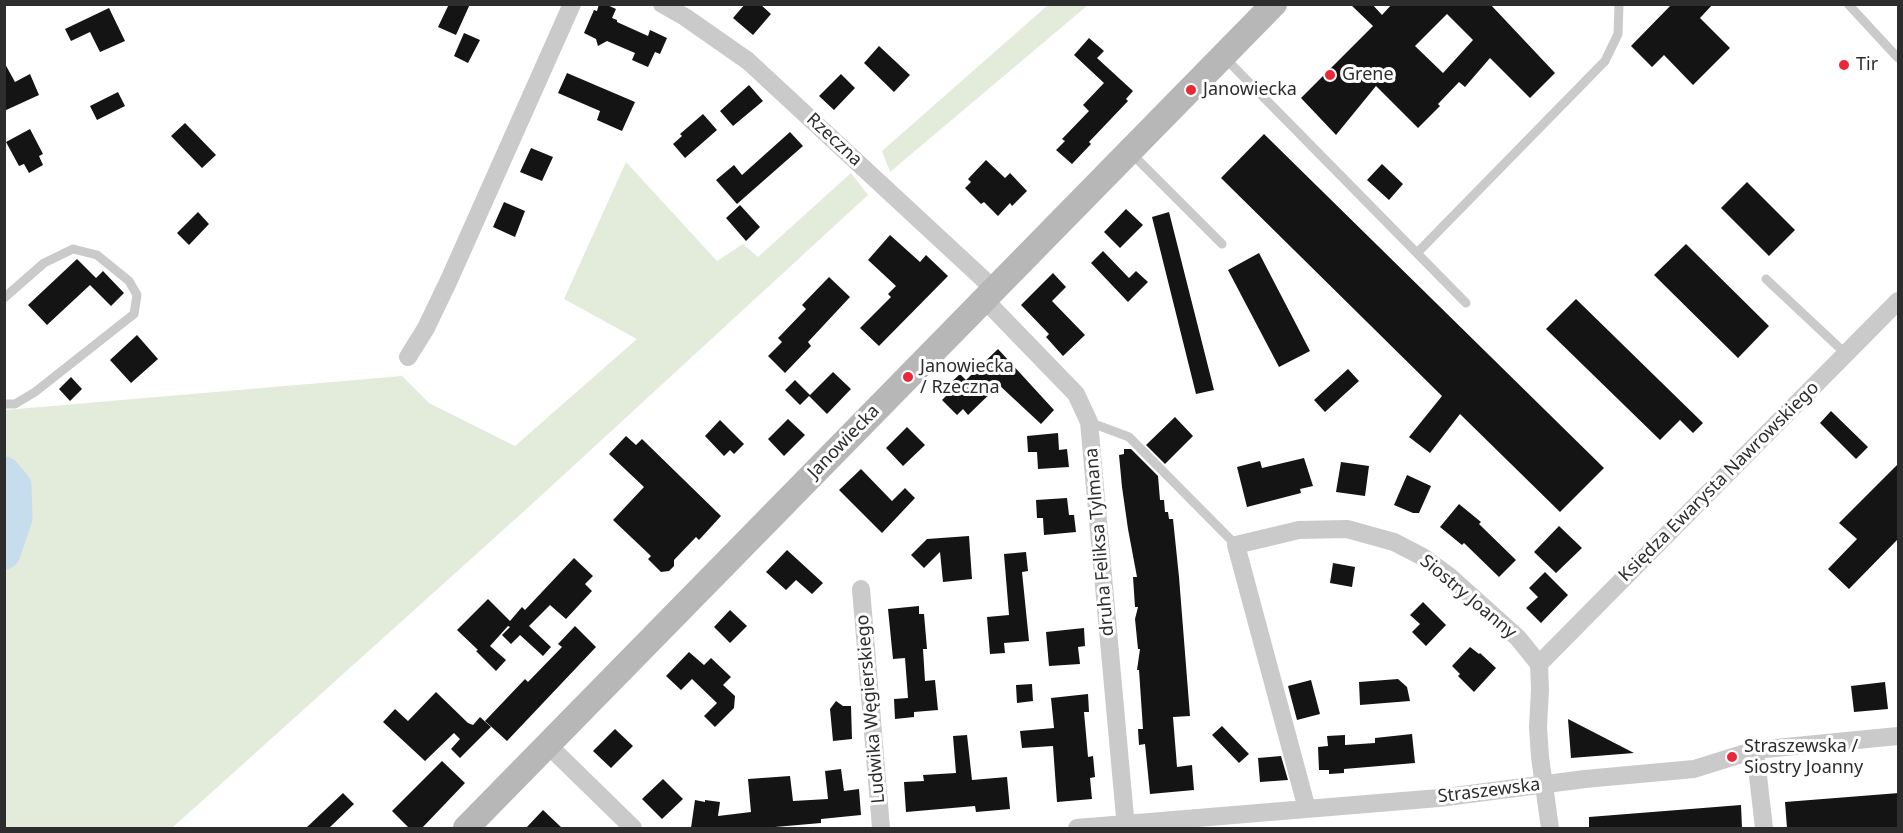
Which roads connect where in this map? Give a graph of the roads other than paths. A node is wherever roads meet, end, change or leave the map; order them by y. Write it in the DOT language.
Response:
graph roads {
  1 [pos="572,4"];
  2 [pos="662,4"];
  3 [pos="1274,4"];
  4 [pos="1619,4"];
  5 [pos="1848,4"];
  6 [pos="688,11"];
  7 [pos="1223,56"];
  8 [pos="1899,58"];
  9 [pos="1130,152"];
  10 [pos="1222,244"];
  11 [pos="1417,253"];
  12 [pos="1766,279"];
  13 [pos="989,294"];
  14 [pos="4,298"];
  15 [pos="1899,301"];
  16 [pos="1466,303"];
  17 [pos="1846,354"];
  18 [pos="408,357"];
  19 [pos="4,404"];
  20 [pos="1089,422"];
  21 [pos="1236,546"];
  22 [pos="861,590"];
  23 [pos="1539,664"];
  24 [pos="1899,736"];
  25 [pos="548,746"];
  26 [pos="1755,750"];
  27 [pos="1545,784"];
  28 [pos="1307,809"];
  29 [pos="626,826"];
  30 [pos="1125,826"];
  31 [pos="466,828"];
  32 [pos="881,828"];
  33 [pos="1077,828"];
  34 [pos="1550,828"];
  35 [pos="1764,828"];
  1 -- 18 [label="street"];
  2 -- 6 [label="street, Rzeczna"];
  3 -- 7 [label="street, Janowiecka"];
  4 -- 11 [label="lane"];
  5 -- 8 [label="lane"];
  6 -- 13 [label="street, Rzeczna"];
  7 -- 9 [label="street, Janowiecka"];
  7 -- 11 [label="lane"];
  9 -- 10 [label="lane"];
  9 -- 13 [label="street, Janowiecka"];
  11 -- 16 [label="lane"];
  12 -- 17 [label="lane"];
  13 -- 20 [label="street, druha Feliksa Tylmana"];
  13 -- 25 [label="street, Janowiecka"];
  14 -- 19 [label="lane"];
  15 -- 17 [label="street, Księdza Ewarysta Nawrowskiego"];
  17 -- 23 [label="street, Księdza Ewarysta Nawrowskiego"];
  20 -- 21 [label="lane"];
  20 -- 30 [label="street, druha Feliksa Tylmana"];
  21 -- 23 [label="street, Siostry Joanny"];
  21 -- 28 [label="street"];
  22 -- 32 [label="street, Ludwika Węgierskiego"];
  23 -- 27 [label="street"];
  24 -- 26 [label="street, Straszewska"];
  25 -- 29 [label="street"];
  25 -- 31 [label="street, Janowiecka"];
  26 -- 27 [label="street, Straszewska"];
  26 -- 35 [label="street"];
  27 -- 28 [label="street, Straszewska"];
  27 -- 34 [label="street"];
  28 -- 30 [label="street, Straszewska"];
  30 -- 33 [label="street, Straszewska"];
}
